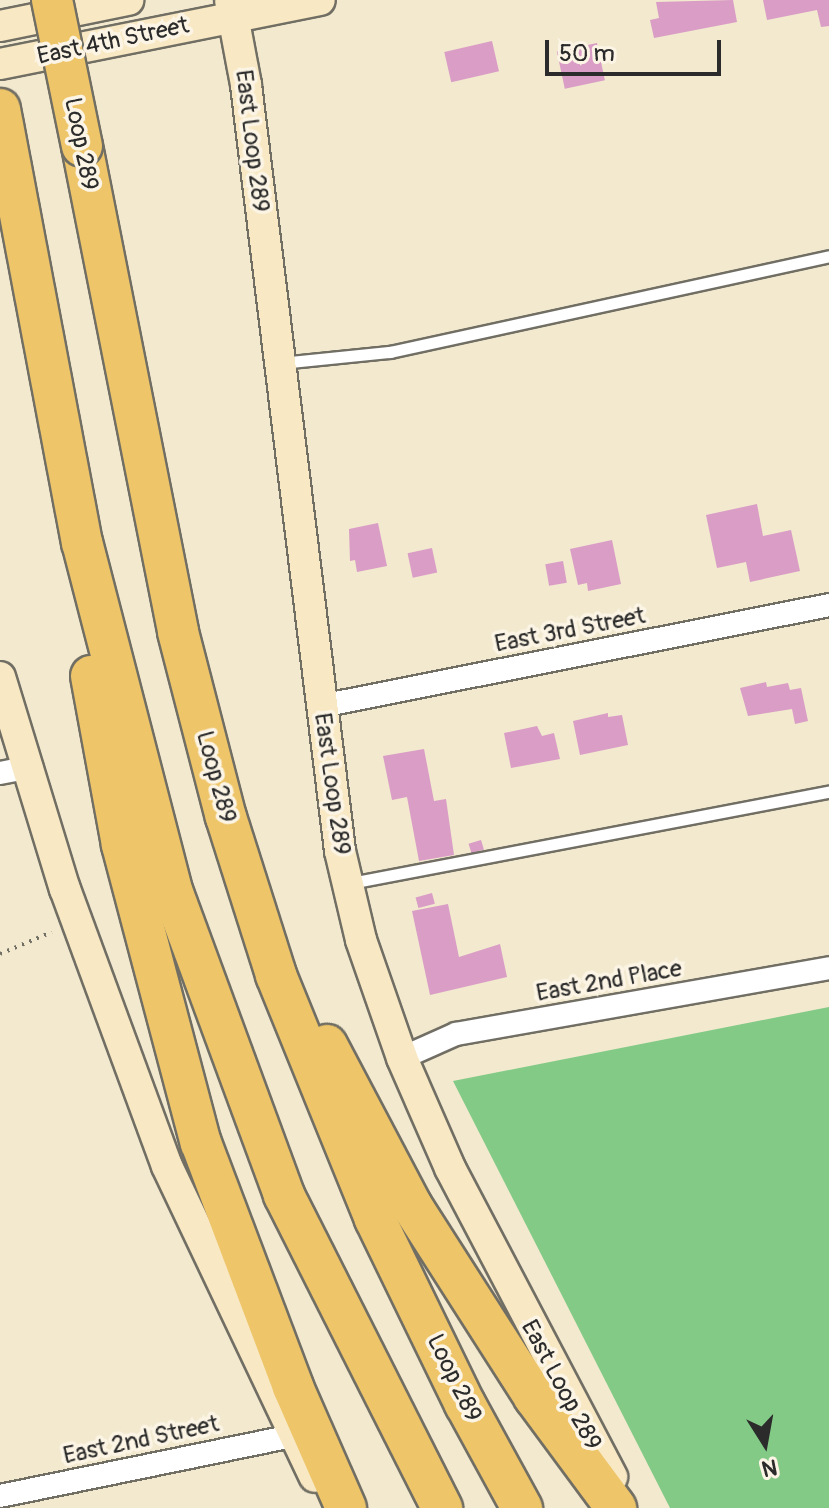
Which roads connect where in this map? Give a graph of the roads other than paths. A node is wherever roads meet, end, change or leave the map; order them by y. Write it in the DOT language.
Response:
graph roads {
  1 [pos="52,0"];
  2 [pos="128,0"];
  3 [pos="320,0"];
  4 [pos="232,8"];
  5 [pos="0,26"];
  6 [pos="0,64"];
  7 [pos="0,109"];
  8 [pos="829,256"];
  9 [pos="279,364"];
  10 [pos="62,438"];
  11 [pos="829,605"];
  12 [pos="178,632"];
  13 [pos="0,677"];
  14 [pos="321,706"];
  15 [pos="31,767"];
  16 [pos="0,773"];
  17 [pos="829,792"];
  18 [pos="347,884"];
  19 [pos="829,968"];
  20 [pos="402,1058"];
  21 [pos="292,1436"];
  22 [pos="0,1496"];
  23 [pos="333,1508"];
  24 [pos="346,1508"];
  25 [pos="442,1508"];
  26 [pos="522,1508"];
  27 [pos="616,1508"];
  28 [pos="633,1508"];
  1 -- 12 [label="highway, Loop 289, bridge"];
  2 -- 5 [label="main road, East 4th Street"];
  3 -- 4 [label="main road, East 4th Street"];
  4 -- 6 [label="main road, East 4th Street"];
  4 -- 9 [label="main road, East Loop 289"];
  7 -- 10 [label="highway"];
  8 -- 9 [label="lane"];
  9 -- 14 [label="main road, East Loop 289"];
  10 -- 24 [label="highway"];
  10 -- 25 [label="highway"];
  11 -- 14 [label="street, East 3rd Street"];
  12 -- 26 [label="highway, Loop 289"];
  12 -- 27 [label="highway"];
  13 -- 15 [label="main road"];
  14 -- 18 [label="main road, East Loop 289"];
  15 -- 16 [label="street"];
  15 -- 21 [label="main road"];
  17 -- 18 [label="lane"];
  18 -- 20 [label="main road, East Loop 289"];
  19 -- 20 [label="street, East 2nd Place"];
  20 -- 28 [label="main road, East Loop 289"];
  21 -- 22 [label="street, East 2nd Street"];
  21 -- 23 [label="main road"];
}
